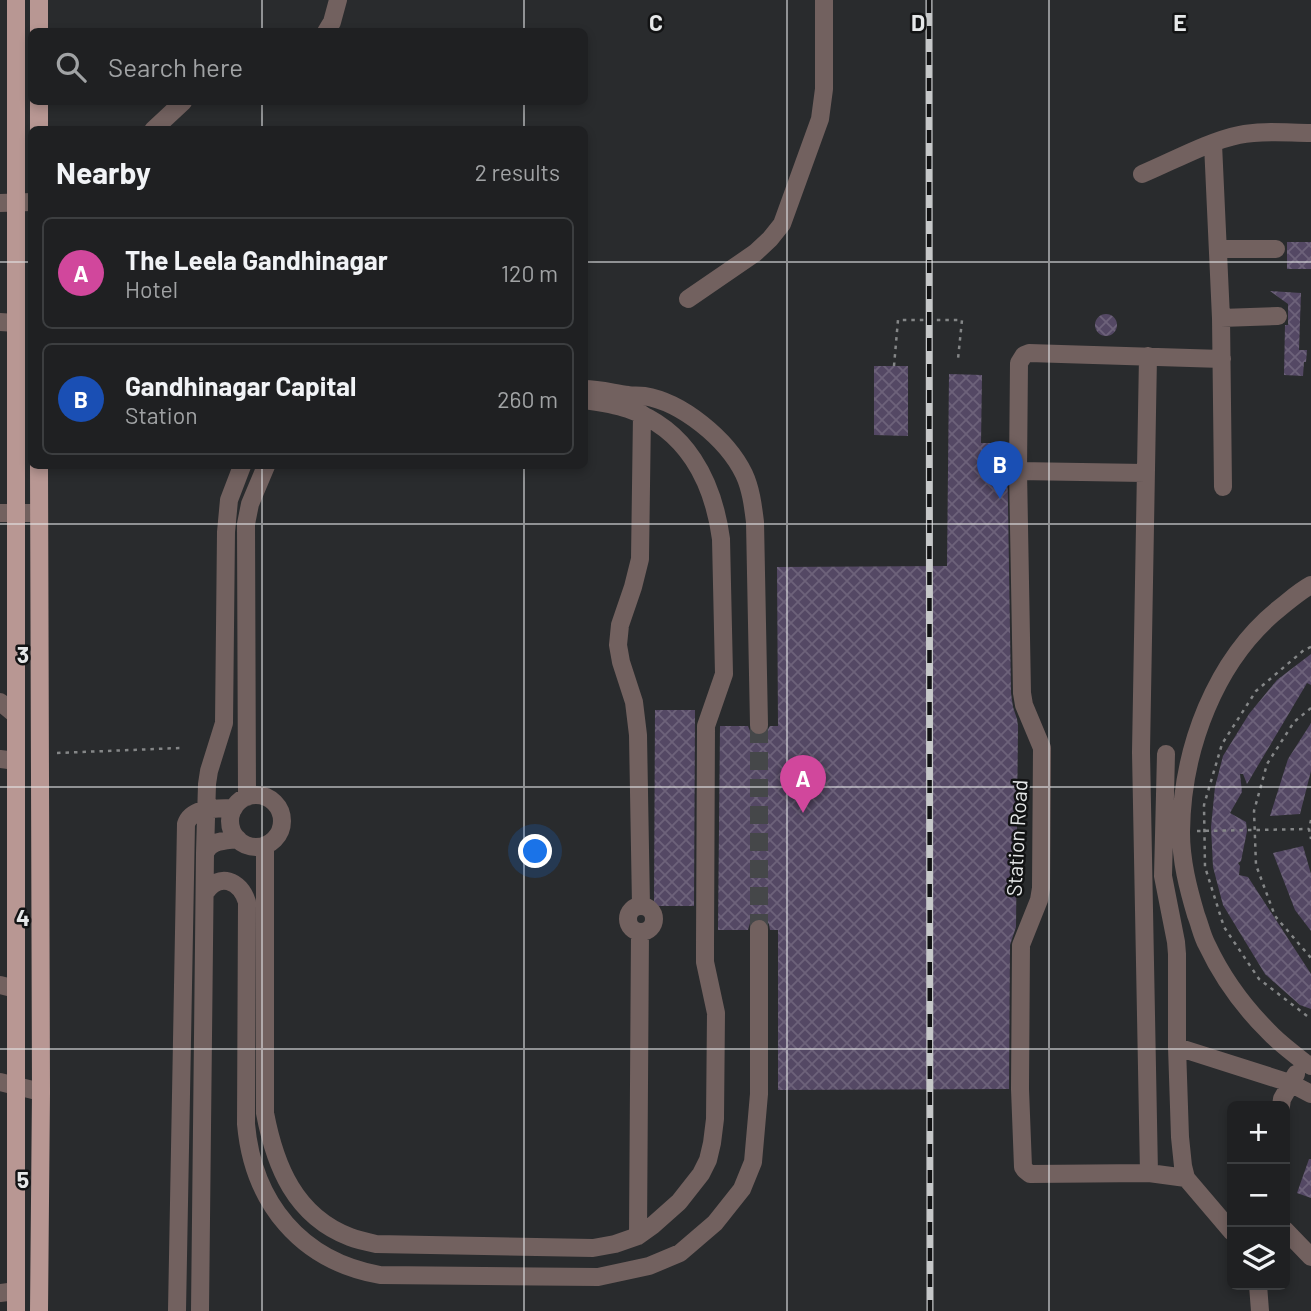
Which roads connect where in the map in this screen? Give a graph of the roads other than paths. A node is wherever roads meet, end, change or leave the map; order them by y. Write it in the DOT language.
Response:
graph roads {
  1 [pos="16,0"];
  2 [pos="39,0"];
  3 [pos="338,0"];
  4 [pos="824,0"];
  5 [pos="39,28"];
  6 [pos="328,28"];
  7 [pos="39,105"];
  8 [pos="180,105"];
  9 [pos="39,126"];
  10 [pos="157,126"];
  11 [pos="1311,133"];
  12 [pos="1213,144"];
  13 [pos="1142,174"];
  14 [pos="16,203"];
  15 [pos="1276,248"];
  16 [pos="1218,249"];
  17 [pos="688,299"];
  18 [pos="1278,316"];
  19 [pos="1222,318"];
  20 [pos="8,323"];
  21 [pos="1148,356"];
  22 [pos="1222,359"];
  23 [pos="588,388"];
  24 [pos="588,401"];
  25 [pos="642,414"];
  26 [pos="39,469"];
  27 [pos="241,469"];
  28 [pos="264,469"];
  29 [pos="1018,471"];
  30 [pos="1145,474"];
  31 [pos="1223,487"];
  32 [pos="8,513"];
  33 [pos="39,513"];
  34 [pos="1311,585"];
  35 [pos="0,702"];
  36 [pos="16,715"];
  37 [pos="759,725"];
  38 [pos="1142,752"];
  39 [pos="1166,754"];
  40 [pos="1191,757"];
  41 [pos="8,760"];
  42 [pos="240,802"];
  43 [pos="206,810"];
  44 [pos="238,839"];
  45 [pos="265,845"];
  46 [pos="205,853"];
  47 [pos="205,893"];
  48 [pos="759,929"];
  49 [pos="8,987"];
  50 [pos="1177,1047"];
  51 [pos="1308,1064"];
  52 [pos="1290,1083"];
  53 [pos="8,1084"];
  54 [pos="41,1093"];
  55 [pos="1311,1094"];
  56 [pos="1282,1101"];
  57 [pos="1149,1173"];
  58 [pos="1186,1178"];
  59 [pos="1228,1227"];
  60 [pos="1290,1235"];
  61 [pos="638,1236"];
  62 [pos="1311,1257"];
  63 [pos="1258,1290"];
  64 [pos="8,1292"];
  65 [pos="16,1311"];
  66 [pos="39,1311"];
  67 [pos="177,1311"];
  68 [pos="200,1311"];
  69 [pos="1260,1311"];
  1 -- 14 [label="main road"];
  2 -- 5 [label="main road"];
  3 -- 6 [label="street"];
  4 -- 17 [label="street"];
  7 -- 9 [label="main road"];
  8 -- 10 [label="street"];
  11 -- 12 [label="street"];
  12 -- 13 [label="street"];
  12 -- 16 [label="street"];
  14 -- 20 [label="main road"];
  15 -- 16 [label="street"];
  16 -- 19 [label="street"];
  18 -- 19 [label="street"];
  19 -- 22 [label="street"];
  20 -- 32 [label="main road"];
  21 -- 22 [label="street"];
  21 -- 29 [label="street, Station Road"];
  21 -- 30 [label="street"];
  22 -- 31 [label="street"];
  23 -- 37 [label="street"];
  24 -- 25 [label="street"];
  25 -- 61 [label="street"];
  25 -- 61 [label="street"];
  26 -- 33 [label="main road"];
  27 -- 43 [label="street"];
  28 -- 42 [label="street"];
  29 -- 30 [label="street"];
  29 -- 57 [label="street, Station Road"];
  30 -- 38 [label="street"];
  32 -- 33 [label="street"];
  32 -- 36 [label="main road"];
  33 -- 54 [label="main road"];
  34 -- 40 [label="street"];
  35 -- 36 [label="street"];
  36 -- 41 [label="main road"];
  38 -- 39 [label="street"];
  38 -- 57 [label="street"];
  39 -- 40 [label="street"];
  39 -- 50 [label="street"];
  40 -- 51 [label="street"];
  41 -- 49 [label="main road"];
  42 -- 43 [label="street"];
  42 -- 44 [label="street"];
  42 -- 45 [label="street"];
  43 -- 46 [label="street"];
  43 -- 67 [label="street"];
  44 -- 45 [label="street"];
  44 -- 46 [label="street"];
  45 -- 61 [label="street"];
  46 -- 47 [label="street"];
  47 -- 48 [label="street"];
  47 -- 68 [label="street"];
  49 -- 53 [label="main road"];
  50 -- 52 [label="street"];
  50 -- 58 [label="street"];
  51 -- 52 [label="street"];
  52 -- 55 [label="street"];
  52 -- 56 [label="street"];
  53 -- 54 [label="street"];
  53 -- 64 [label="main road"];
  54 -- 66 [label="main road"];
  57 -- 58 [label="street, Station Road"];
  58 -- 59 [label="street"];
  60 -- 62 [label="street"];
  63 -- 69 [label="street"];
  64 -- 65 [label="main road"];
}
